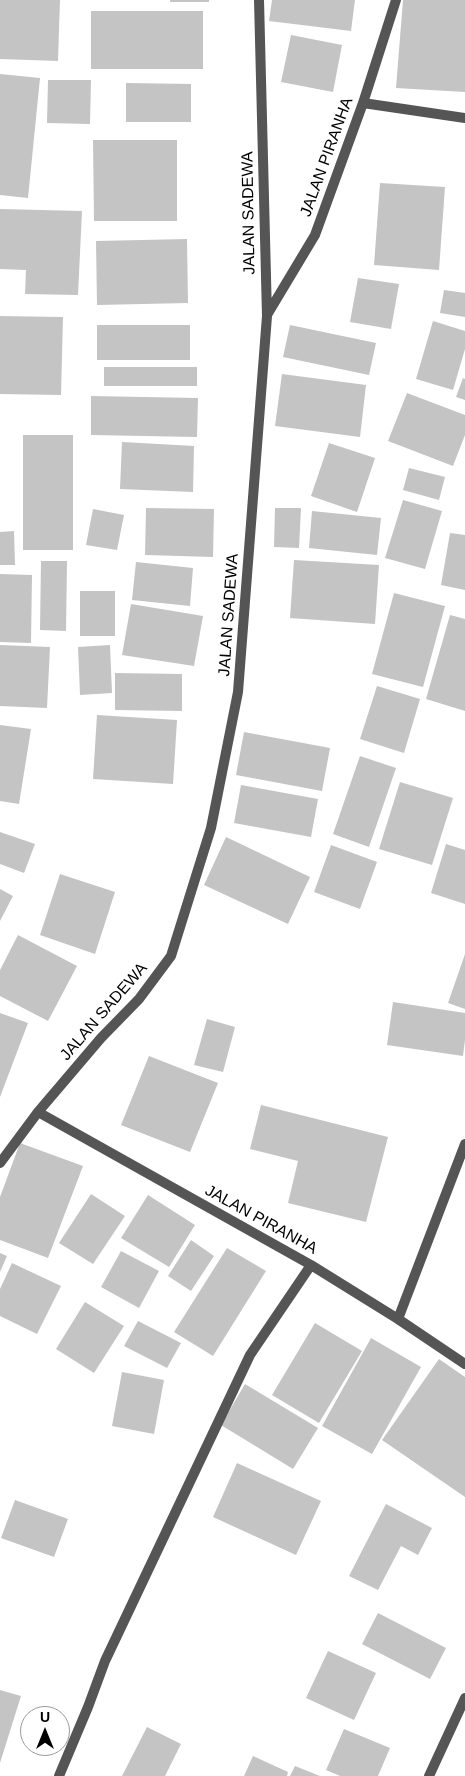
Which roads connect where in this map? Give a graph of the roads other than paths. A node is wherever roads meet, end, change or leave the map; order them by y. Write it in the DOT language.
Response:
graph roads {
  1 [pos="259,0"];
  2 [pos="396,0"];
  3 [pos="363,103"];
  4 [pos="465,118"];
  5 [pos="267,316"];
  6 [pos="38,1112"];
  7 [pos="465,1144"];
  8 [pos="0,1163"];
  9 [pos="311,1265"];
  10 [pos="398,1319"];
  11 [pos="465,1364"];
  12 [pos="465,1698"];
  13 [pos="59,1776"];
  14 [pos="429,1776"];
  1 -- 5 [label="street, JALAN SADEWA"];
  2 -- 3 [label="street, JALAN PIRANHA"];
  3 -- 4 [label="street"];
  3 -- 5 [label="street, JALAN PIRANHA"];
  5 -- 6 [label="street, JALAN SADEWA"];
  6 -- 8 [label="street, JALAN SADEWA"];
  6 -- 9 [label="street, JALAN PIRANHA"];
  7 -- 10 [label="street"];
  9 -- 10 [label="street, JALAN PIRANHA"];
  9 -- 13 [label="street"];
  10 -- 11 [label="street, JALAN PIRANHA"];
  12 -- 14 [label="street"];
}
